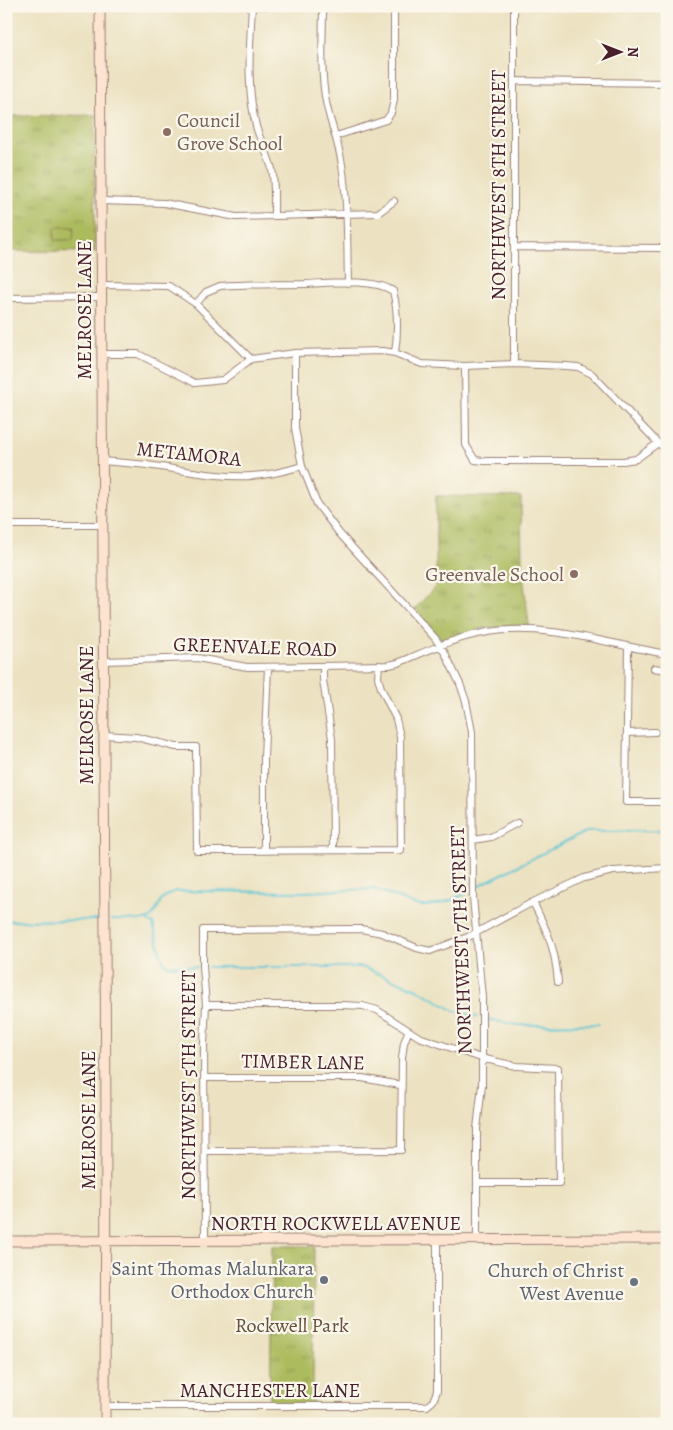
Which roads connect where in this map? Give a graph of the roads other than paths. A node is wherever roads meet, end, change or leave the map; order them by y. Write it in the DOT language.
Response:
graph roads {
  1 [pos="100,6"];
  2 [pos="252,6"];
  3 [pos="289,6"];
  4 [pos="324,6"];
  5 [pos="331,6"];
  6 [pos="394,6"];
  7 [pos="514,6"];
  8 [pos="514,81"];
  9 [pos="667,83"];
  10 [pos="336,136"];
  11 [pos="101,201"];
  12 [pos="394,201"];
  13 [pos="346,213"];
  14 [pos="274,216"];
  15 [pos="515,247"];
  16 [pos="667,248"];
  17 [pos="348,283"];
  18 [pos="101,285"];
  19 [pos="101,297"];
  20 [pos="6,298"];
  21 [pos="196,304"];
  22 [pos="295,353"];
  23 [pos="395,353"];
  24 [pos="101,354"];
  25 [pos="251,359"];
  26 [pos="514,364"];
  27 [pos="465,366"];
  28 [pos="658,443"];
  29 [pos="667,450"];
  30 [pos="102,462"];
  31 [pos="302,466"];
  32 [pos="102,525"];
  33 [pos="6,526"];
  34 [pos="440,645"];
  35 [pos="628,647"];
  36 [pos="667,654"];
  37 [pos="104,661"];
  38 [pos="378,665"];
  39 [pos="323,666"];
  40 [pos="268,667"];
  41 [pos="654,668"];
  42 [pos="667,670"];
  43 [pos="627,732"];
  44 [pos="655,732"];
  45 [pos="104,735"];
  46 [pos="667,802"];
  47 [pos="517,823"];
  48 [pos="473,840"];
  49 [pos="332,850"];
  50 [pos="264,851"];
  51 [pos="667,868"];
  52 [pos="533,902"];
  53 [pos="476,932"];
  54 [pos="558,982"];
  55 [pos="206,1005"];
  56 [pos="408,1032"];
  57 [pos="482,1058"];
  58 [pos="204,1078"];
  59 [pos="400,1085"];
  60 [pos="205,1151"];
  61 [pos="477,1183"];
  62 [pos="667,1239"];
  63 [pos="106,1240"];
  64 [pos="205,1240"];
  65 [pos="437,1240"];
  66 [pos="477,1240"];
  67 [pos="6,1241"];
  68 [pos="105,1406"];
  69 [pos="105,1424"];
  1 -- 11 [label="street, MELROSE LANE"];
  2 -- 3 [label="street"];
  2 -- 14 [label="street"];
  3 -- 4 [label="street"];
  4 -- 5 [label="street"];
  4 -- 10 [label="street"];
  6 -- 10 [label="street"];
  7 -- 8 [label="street, NORTHWEST 8TH STREET"];
  8 -- 9 [label="street"];
  8 -- 15 [label="street, NORTHWEST 8TH STREET"];
  10 -- 13 [label="street"];
  11 -- 14 [label="street"];
  11 -- 18 [label="street, MELROSE LANE"];
  12 -- 13 [label="street"];
  13 -- 14 [label="street"];
  13 -- 17 [label="street"];
  15 -- 16 [label="street"];
  15 -- 26 [label="street, NORTHWEST 8TH STREET"];
  17 -- 21 [label="street"];
  17 -- 23 [label="street"];
  18 -- 19 [label="street, MELROSE LANE"];
  18 -- 21 [label="street"];
  19 -- 20 [label="street"];
  19 -- 24 [label="street, MELROSE LANE"];
  21 -- 25 [label="street"];
  22 -- 23 [label="street"];
  22 -- 25 [label="street"];
  22 -- 31 [label="street, NORTHWEST 7TH STREET"];
  23 -- 27 [label="street"];
  24 -- 25 [label="street"];
  24 -- 30 [label="street, MELROSE LANE"];
  26 -- 27 [label="street"];
  26 -- 28 [label="street"];
  27 -- 28 [label="street"];
  28 -- 29 [label="street"];
  30 -- 31 [label="street, METAMORA"];
  30 -- 32 [label="street, MELROSE LANE"];
  31 -- 34 [label="street, NORTHWEST 7TH STREET"];
  32 -- 33 [label="street"];
  32 -- 37 [label="street, MELROSE LANE"];
  34 -- 35 [label="street, GREENVALE ROAD"];
  34 -- 38 [label="street, GREENVALE ROAD"];
  34 -- 48 [label="street, NORTHWEST 7TH STREET"];
  35 -- 36 [label="street, GREENVALE ROAD"];
  35 -- 43 [label="street"];
  37 -- 40 [label="street, GREENVALE ROAD"];
  37 -- 45 [label="street, MELROSE LANE"];
  38 -- 39 [label="street, GREENVALE ROAD"];
  38 -- 49 [label="street"];
  39 -- 40 [label="street, GREENVALE ROAD"];
  39 -- 49 [label="street"];
  40 -- 50 [label="street"];
  41 -- 42 [label="street"];
  43 -- 44 [label="street"];
  43 -- 46 [label="street"];
  45 -- 50 [label="street"];
  45 -- 63 [label="street, MELROSE LANE"];
  47 -- 48 [label="street"];
  48 -- 53 [label="street, NORTHWEST 7TH STREET"];
  49 -- 50 [label="street"];
  51 -- 52 [label="street"];
  52 -- 53 [label="street"];
  52 -- 54 [label="street"];
  53 -- 55 [label="street, NORTHWEST 5TH STREET"];
  53 -- 57 [label="street, NORTHWEST 7TH STREET"];
  55 -- 56 [label="street"];
  55 -- 58 [label="street, NORTHWEST 5TH STREET"];
  56 -- 57 [label="street"];
  56 -- 59 [label="street"];
  57 -- 61 [label="street, NORTHWEST 7TH STREET"];
  57 -- 61 [label="street"];
  58 -- 59 [label="street, TIMBER LANE"];
  58 -- 60 [label="street, NORTHWEST 5TH STREET"];
  59 -- 60 [label="street"];
  60 -- 64 [label="street, NORTHWEST 5TH STREET"];
  61 -- 66 [label="street, NORTHWEST 7TH STREET"];
  62 -- 66 [label="street, NORTH ROCKWELL AVENUE"];
  63 -- 64 [label="street, NORTH ROCKWELL AVENUE"];
  63 -- 67 [label="street, NORTH ROCKWELL AVENUE"];
  63 -- 68 [label="street, MELROSE LANE"];
  64 -- 65 [label="street, NORTH ROCKWELL AVENUE"];
  65 -- 66 [label="street, NORTH ROCKWELL AVENUE"];
  65 -- 68 [label="street, MANCHESTER LANE"];
  68 -- 69 [label="street, MELROSE LANE"];
}
